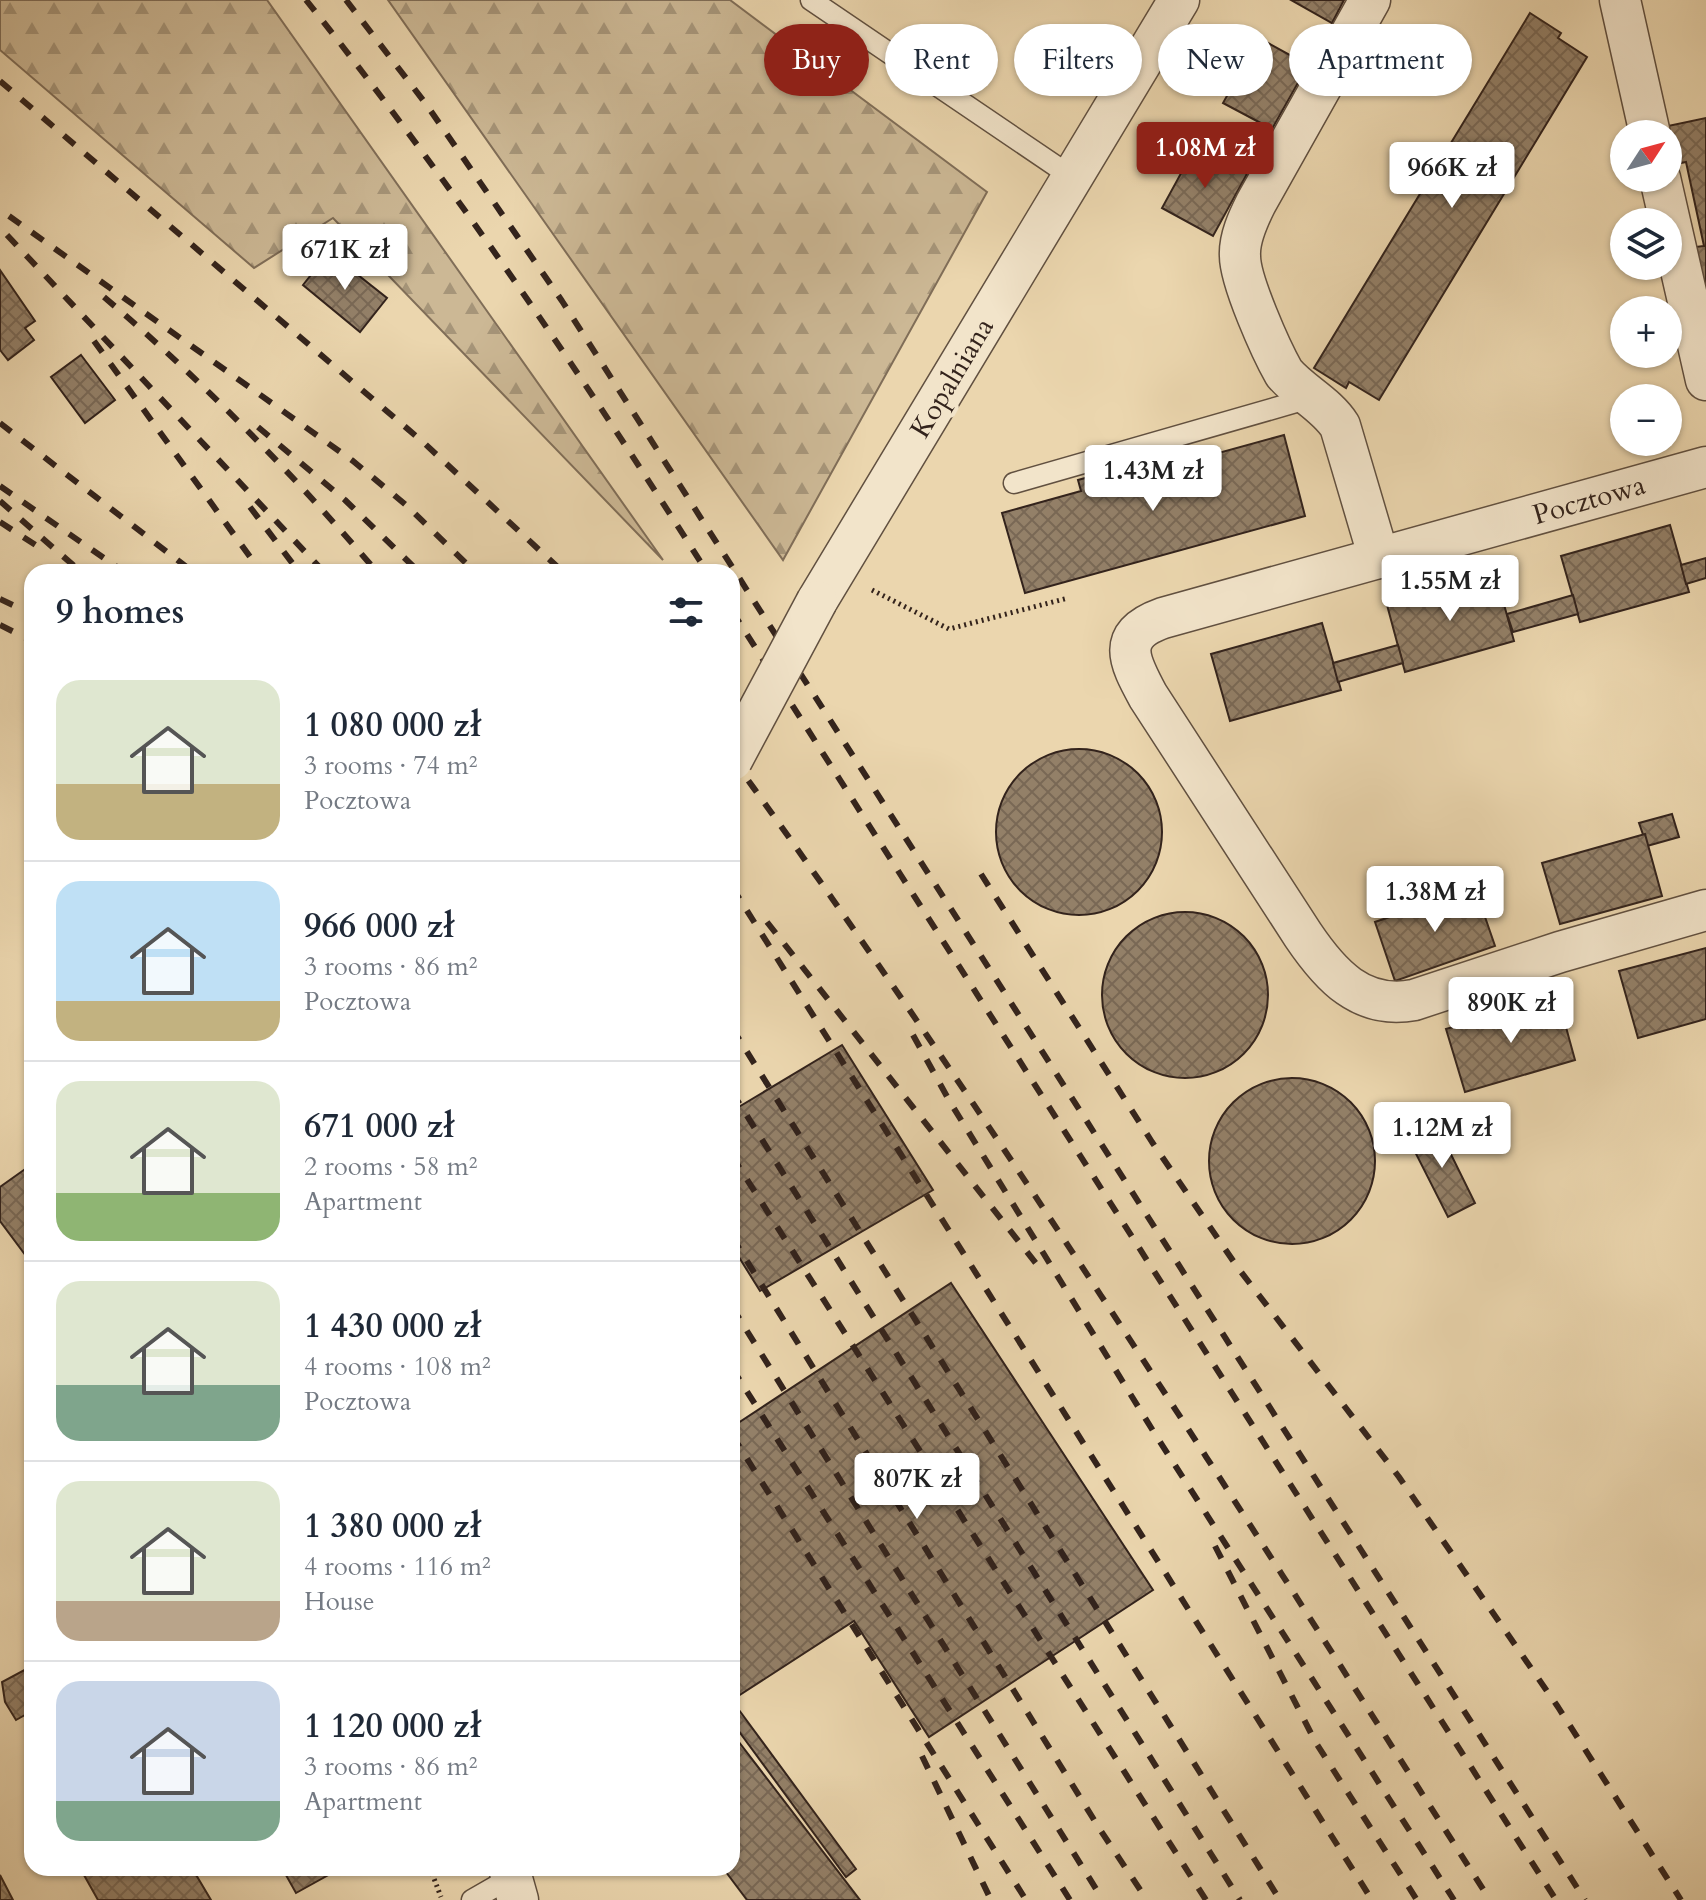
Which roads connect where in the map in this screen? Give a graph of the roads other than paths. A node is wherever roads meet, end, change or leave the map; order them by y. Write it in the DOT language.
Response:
graph roads {
  1 [pos="811,0"];
  2 [pos="1179,0"];
  3 [pos="1370,0"];
  4 [pos="1620,0"];
  5 [pos="1647,120"];
  6 [pos="1072,177"];
  7 [pos="1663,192"];
  8 [pos="1706,380"];
  9 [pos="1310,398"];
  10 [pos="1706,467"];
  11 [pos="1014,483"];
  12 [pos="1379,558"];
  13 [pos="740,745"];
  14 [pos="1706,910"];
  15 [pos="513,1882"];
  16 [pos="472,1900"];
  1 -- 6 [label="lane"];
  2 -- 6 [label="street, Kopalniana"];
  3 -- 9 [label="street"];
  4 -- 5 [label="street"];
  6 -- 13 [label="street, Kopalniana, bridge"];
  7 -- 8 [label="street"];
  9 -- 11 [label="lane"];
  9 -- 12 [label="street"];
  10 -- 12 [label="street, Pocztowa"];
  12 -- 14 [label="street, Pocztowa"];
  15 -- 16 [label="lane"];
}
